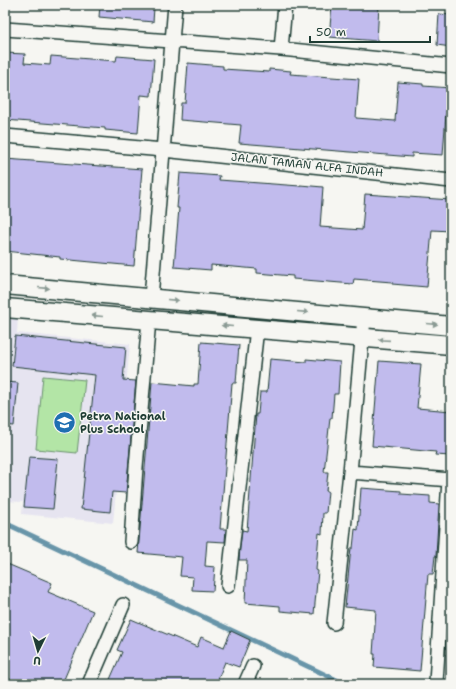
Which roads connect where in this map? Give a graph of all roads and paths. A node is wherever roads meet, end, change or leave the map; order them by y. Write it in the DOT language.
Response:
graph roads {
  1 [pos="175,5"];
  2 [pos="285,5"];
  3 [pos="5,29"];
  4 [pos="172,41"];
  5 [pos="281,49"];
  6 [pos="451,66"];
  7 [pos="5,136"];
  8 [pos="163,150"];
  9 [pos="451,181"];
  10 [pos="5,284"];
  11 [pos="151,298"];
  12 [pos="5,308"];
  13 [pos="364,318"];
  14 [pos="149,320"];
  15 [pos="451,326"];
  16 [pos="257,328"];
  17 [pos="362,338"];
  18 [pos="451,345"];
  19 [pos="350,472"];
  20 [pos="450,480"];
  21 [pos="131,542"];
  22 [pos="228,586"];
  23 [pos="123,605"];
  24 [pos="334,623"];
  25 [pos="253,666"];
  26 [pos="436,682"];
  27 [pos="89,684"];
  28 [pos="245,684"];
  1 -- 4 [label="street"];
  2 -- 5 [label="street"];
  3 -- 4 [label="street"];
  4 -- 5 [label="street"];
  4 -- 8 [label="street"];
  5 -- 6 [label="street"];
  7 -- 8 [label="street, JALAN TAMAN ALFA INDAH"];
  8 -- 9 [label="street, JALAN TAMAN ALFA INDAH"];
  8 -- 11 [label="street"];
  10 -- 11 [label="street, one-way"];
  11 -- 13 [label="street, one-way"];
  14 -- 12 [label="street, one-way"];
  13 -- 15 [label="street, one-way"];
  13 -- 17 [label="street"];
  16 -- 14 [label="street, one-way"];
  14 -- 21 [label="street"];
  16 -- 17 [label="street"];
  16 -- 22 [label="street"];
  18 -- 17 [label="street, one-way"];
  17 -- 19 [label="street"];
  19 -- 20 [label="street"];
  19 -- 24 [label="street"];
  20 -- 26 [label="street"];
  23 -- 27 [label="street"];
  25 -- 28 [label="street"];
}
